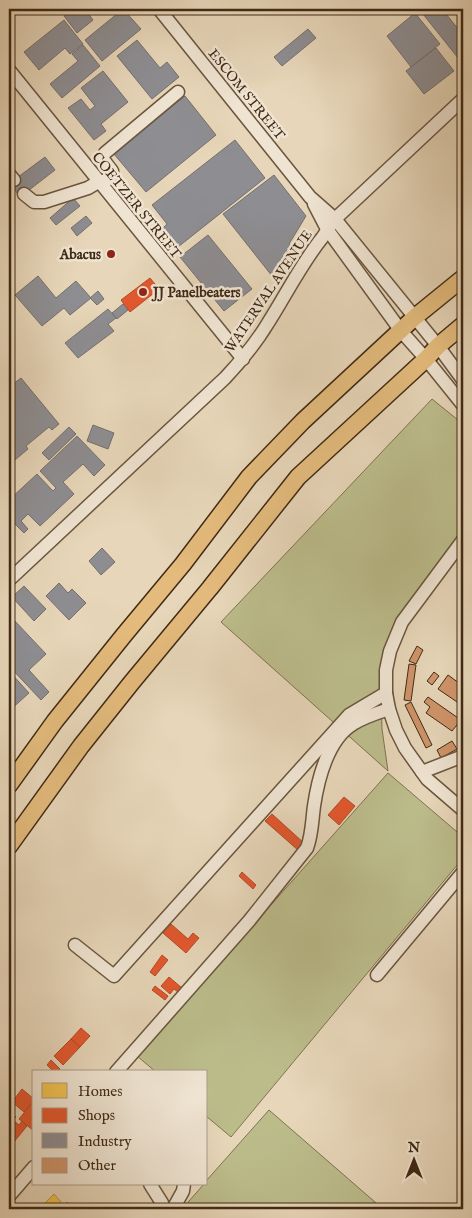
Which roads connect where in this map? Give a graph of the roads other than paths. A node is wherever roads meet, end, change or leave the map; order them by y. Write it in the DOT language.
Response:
graph roads {
  1 [pos="159,9"];
  2 [pos="9,70"];
  3 [pos="178,92"];
  4 [pos="463,99"];
  5 [pos="98,182"];
  6 [pos="24,194"];
  7 [pos="331,224"];
  8 [pos="463,278"];
  9 [pos="415,318"];
  10 [pos="463,324"];
  11 [pos="401,331"];
  12 [pos="438,346"];
  13 [pos="242,359"];
  14 [pos="426,359"];
  15 [pos="463,380"];
  16 [pos="463,405"];
  17 [pos="463,540"];
  18 [pos="458,559"];
  19 [pos="9,580"];
  20 [pos="386,693"];
  21 [pos="389,709"];
  22 [pos="463,756"];
  23 [pos="422,772"];
  24 [pos="9,785"];
  25 [pos="463,810"];
  26 [pos="9,846"];
  27 [pos="463,872"];
  28 [pos="75,945"];
  29 [pos="377,975"];
  30 [pos="118,1070"];
  31 [pos="32,1169"];
  32 [pos="151,1186"];
  33 [pos="184,1186"];
  34 [pos="9,1196"];
  35 [pos="162,1209"];
  36 [pos="173,1209"];
  1 -- 7 [label="street, ESCOM STREET"];
  2 -- 5 [label="street, COETZER STREET"];
  3 -- 5 [label="street"];
  4 -- 7 [label="street, WATERVAL AVENUE"];
  5 -- 6 [label="street"];
  5 -- 13 [label="street, COETZER STREET"];
  7 -- 9 [label="street, ESCOM STREET"];
  7 -- 11 [label="street, ESCOM STREET"];
  7 -- 13 [label="street, WATERVAL AVENUE"];
  8 -- 9 [label="main road"];
  9 -- 11 [label="main road"];
  9 -- 12 [label="street, ESCOM STREET"];
  10 -- 12 [label="main road"];
  11 -- 14 [label="street, ESCOM STREET"];
  11 -- 24 [label="main road"];
  12 -- 14 [label="main road"];
  12 -- 15 [label="street, ESCOM STREET"];
  13 -- 19 [label="street, WATERVAL AVENUE"];
  14 -- 16 [label="street, ESCOM STREET"];
  14 -- 26 [label="main road"];
  17 -- 18 [label="street"];
  18 -- 20 [label="street"];
  20 -- 21 [label="street"];
  20 -- 28 [label="street"];
  21 -- 23 [label="street"];
  21 -- 30 [label="street"];
  22 -- 23 [label="street"];
  23 -- 25 [label="street"];
  27 -- 29 [label="street"];
  31 -- 34 [label="street"];
  32 -- 35 [label="street"];
  33 -- 36 [label="street"];
}
